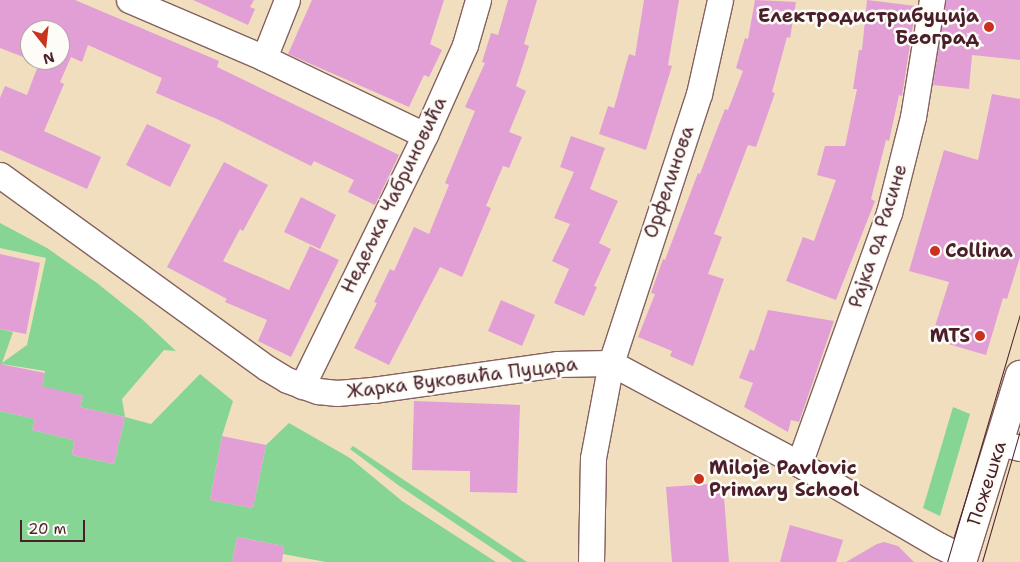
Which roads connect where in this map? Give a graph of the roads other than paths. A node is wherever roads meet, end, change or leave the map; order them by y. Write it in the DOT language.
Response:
graph roads {
  1 [pos="130,0"];
  2 [pos="287,0"];
  3 [pos="478,0"];
  4 [pos="720,0"];
  5 [pos="932,0"];
  6 [pos="264,58"];
  7 [pos="425,135"];
  8 [pos="1,176"];
  9 [pos="611,363"];
  10 [pos="1020,375"];
  11 [pos="302,386"];
  12 [pos="1010,445"];
  13 [pos="799,464"];
  14 [pos="962,560"];
  15 [pos="591,562"];
  1 -- 6 [label="street"];
  2 -- 6 [label="street"];
  3 -- 7 [label="street, Недељка Чабриновића"];
  4 -- 9 [label="street, Орфелинова"];
  5 -- 13 [label="street, Рајка од Расине"];
  6 -- 7 [label="street"];
  7 -- 11 [label="street, Недељка Чабриновића"];
  8 -- 11 [label="street, Жарка Вуковића Пуцара"];
  9 -- 11 [label="street, Жарка Вуковића Пуцара"];
  9 -- 13 [label="street"];
  9 -- 15 [label="street"];
  10 -- 12 [label="main road, Пожешка"];
  12 -- 14 [label="main road, Пожешка"];
  13 -- 14 [label="street"];
}
